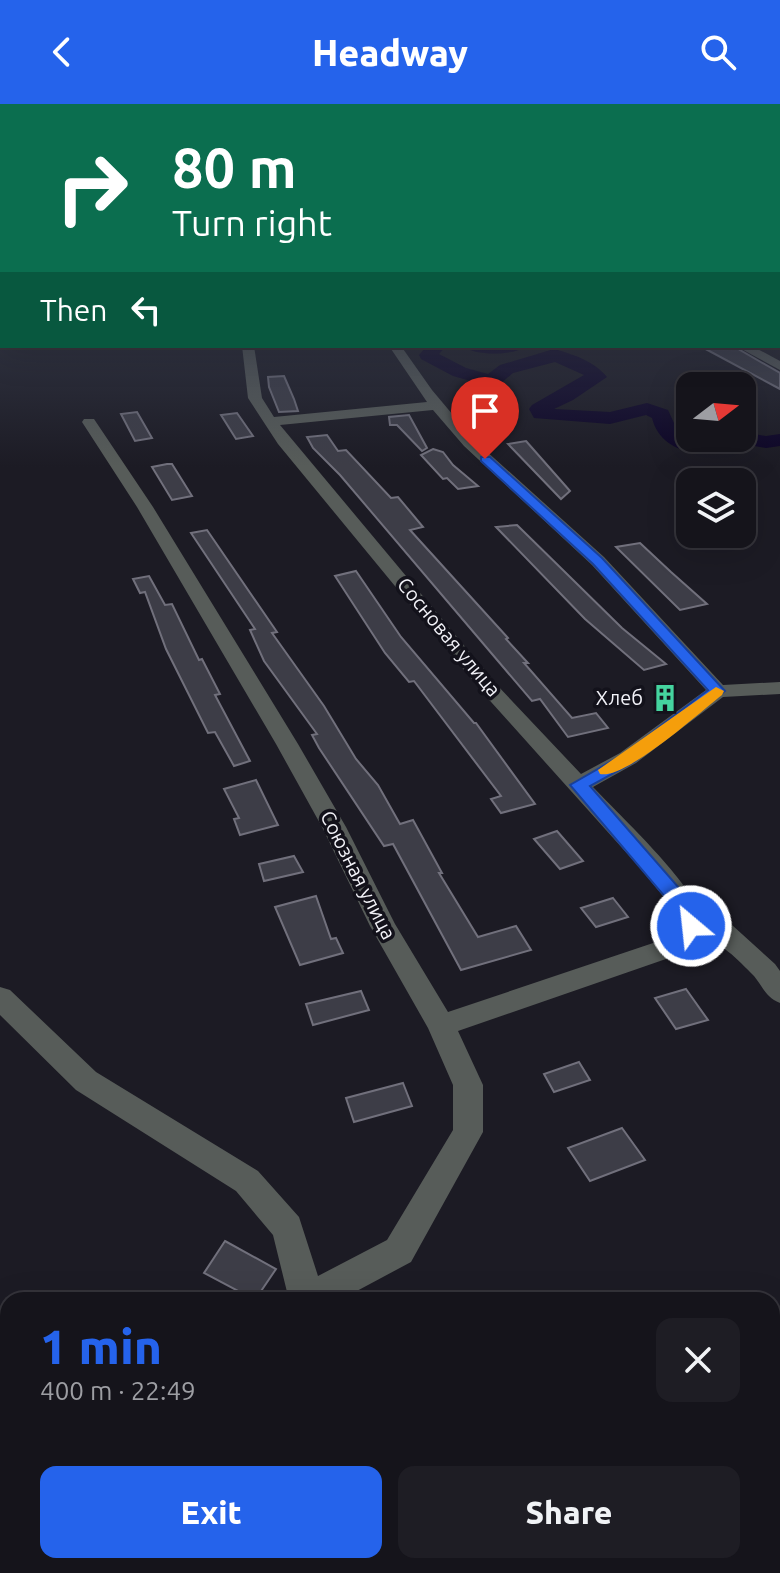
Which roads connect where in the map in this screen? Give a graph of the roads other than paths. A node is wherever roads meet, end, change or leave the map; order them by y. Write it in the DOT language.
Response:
graph roads {
  1 [pos="248,348"];
  2 [pos="396,348"];
  3 [pos="746,348"];
  4 [pos="780,366"];
  5 [pos="436,405"];
  6 [pos="273,421"];
  7 [pos="89,422"];
  8 [pos="780,688"];
  9 [pos="718,691"];
  10 [pos="579,785"];
  11 [pos="689,918"];
  12 [pos="780,992"];
  13 [pos="0,998"];
  14 [pos="441,1025"];
  15 [pos="305,1292"];
  16 [pos="320,1292"];
  1 -- 6 [label="street, Сосновая улица"];
  2 -- 5 [label="street"];
  3 -- 4 [label="street"];
  5 -- 6 [label="street"];
  5 -- 9 [label="street"];
  6 -- 10 [label="street, Сосновая улица"];
  7 -- 14 [label="street, Союзная улица"];
  8 -- 9 [label="street"];
  9 -- 10 [label="street"];
  10 -- 11 [label="street, Сосновая улица"];
  11 -- 12 [label="street"];
  11 -- 14 [label="street"];
  13 -- 15 [label="street"];
  14 -- 16 [label="street, Союзная улица"];
}
